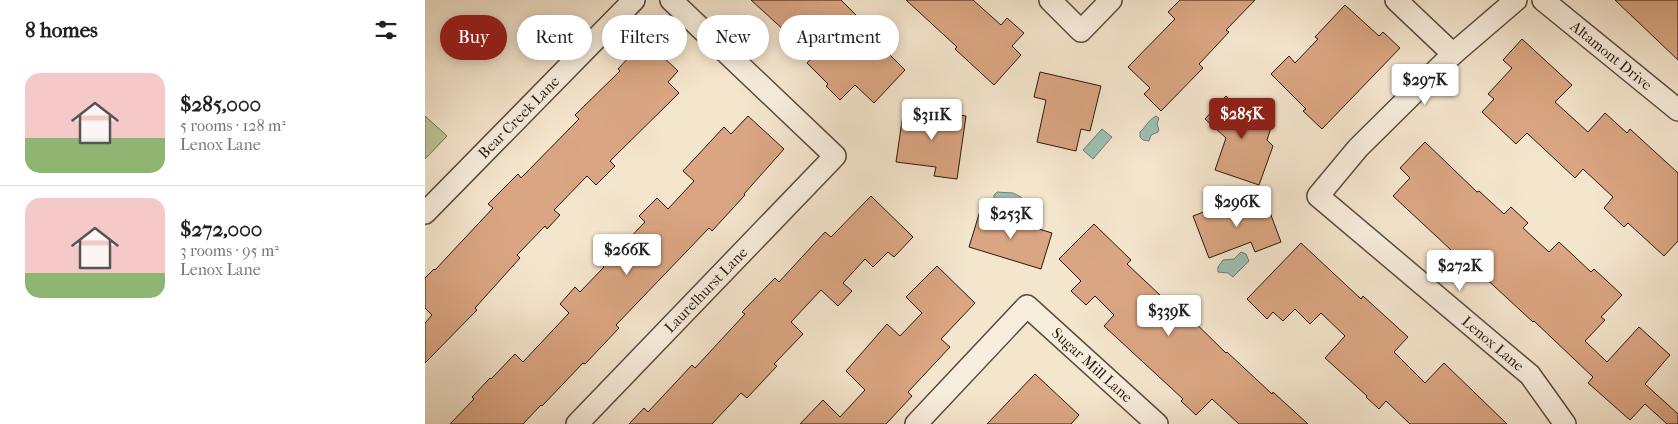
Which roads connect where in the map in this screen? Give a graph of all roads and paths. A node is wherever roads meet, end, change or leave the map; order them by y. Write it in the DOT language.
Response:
graph roads {
  1 [pos="634,0"];
  2 [pos="671,0"];
  3 [pos="1050,0"];
  4 [pos="1111,0"];
  5 [pos="1396,0"];
  6 [pos="1515,0"];
  7 [pos="1543,0"];
  8 [pos="1453,54"];
  9 [pos="1678,110"];
  10 [pos="425,213"];
  11 [pos="577,424"];
  12 [pos="917,424"];
  13 [pos="1157,424"];
  14 [pos="1565,424"];
  1 -- 10 [label="street, Bear Creek Lane"];
  2 -- 11 [label="street, Laurelhurst Lane"];
  3 -- 4 [label="street"];
  5 -- 8 [label="street"];
  6 -- 8 [label="street"];
  7 -- 9 [label="street, Altamont Drive"];
  8 -- 14 [label="street, Lenox Lane"];
  12 -- 13 [label="street, Sugar Mill Lane"];
}
